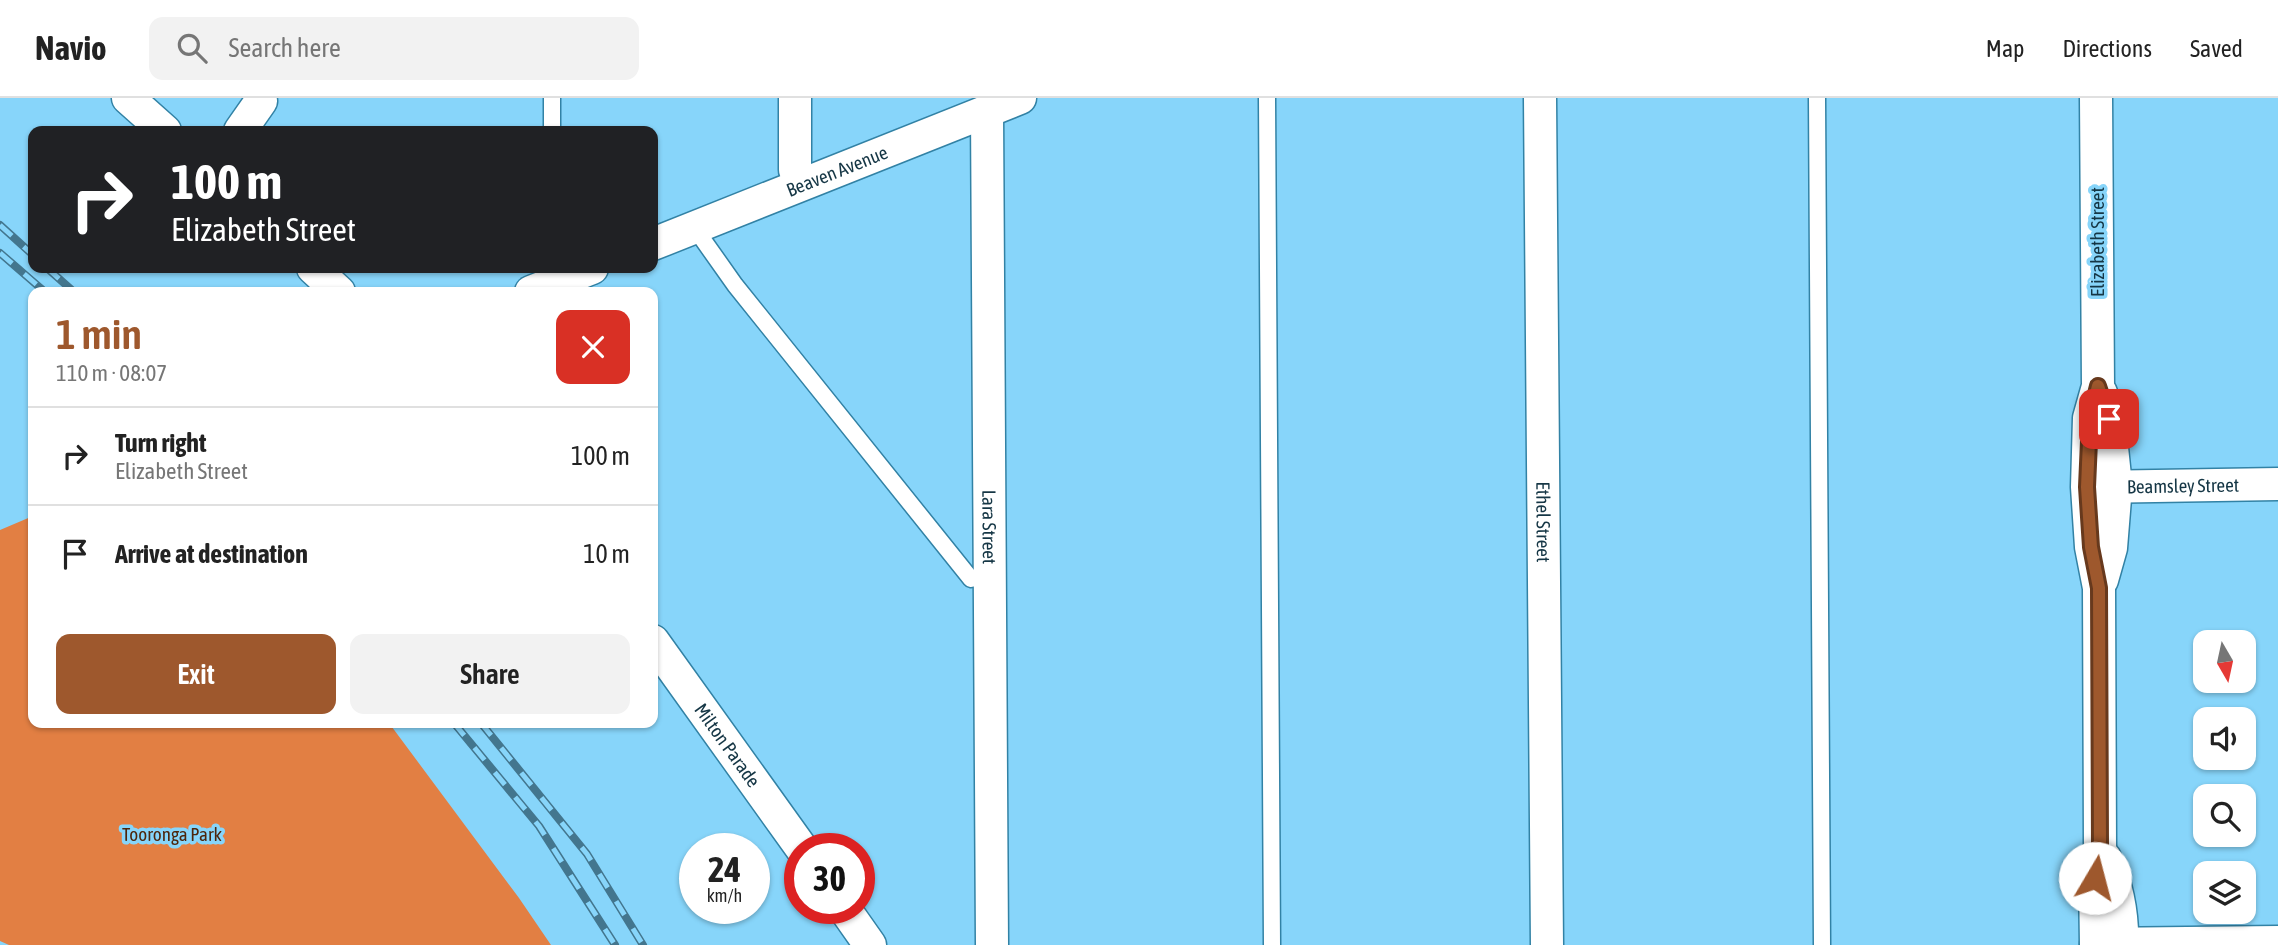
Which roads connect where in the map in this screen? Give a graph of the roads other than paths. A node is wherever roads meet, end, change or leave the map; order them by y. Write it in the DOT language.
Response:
graph roads {
  1 [pos="128,98"];
  2 [pos="552,98"];
  3 [pos="795,98"];
  4 [pos="1020,98"];
  5 [pos="1267,98"];
  6 [pos="1539,98"];
  7 [pos="1817,98"];
  8 [pos="2096,98"];
  9 [pos="261,99"];
  10 [pos="987,111"];
  11 [pos="159,126"];
  12 [pos="243,126"];
  13 [pos="269,126"];
  14 [pos="552,126"];
  15 [pos="801,184"];
  16 [pos="694,227"];
  17 [pos="658,242"];
  18 [pos="318,273"];
  19 [pos="574,273"];
  20 [pos="544,281"];
  21 [pos="334,287"];
  22 [pos="2278,484"];
  23 [pos="2101,486"];
  24 [pos="971,579"];
  25 [pos="658,648"];
  26 [pos="791,833"];
  27 [pos="855,924"];
  28 [pos="2278,942"];
  29 [pos="2109,944"];
  30 [pos="870,945"];
  31 [pos="992,945"];
  32 [pos="1272,945"];
  33 [pos="1547,945"];
  34 [pos="1822,945"];
  1 -- 11 [label="street"];
  2 -- 14 [label="lane"];
  3 -- 15 [label="street"];
  4 -- 10 [label="street, Beaven Avenue"];
  5 -- 32 [label="lane"];
  6 -- 33 [label="street, Ethel Street"];
  7 -- 34 [label="lane"];
  8 -- 23 [label="street, Elizabeth Street"];
  9 -- 12 [label="street"];
  9 -- 13 [label="street"];
  10 -- 15 [label="street, Beaven Avenue"];
  10 -- 31 [label="street, Lara Street"];
  15 -- 16 [label="street, Beaven Avenue"];
  16 -- 17 [label="street, Beaven Avenue"];
  16 -- 24 [label="lane"];
  18 -- 21 [label="street"];
  19 -- 20 [label="street"];
  22 -- 23 [label="street, Beamsley Street"];
  23 -- 29 [label="street, Elizabeth Street"];
  25 -- 26 [label="street, Milton Parade"];
  27 -- 30 [label="street"];
  28 -- 29 [label="street"];
}
